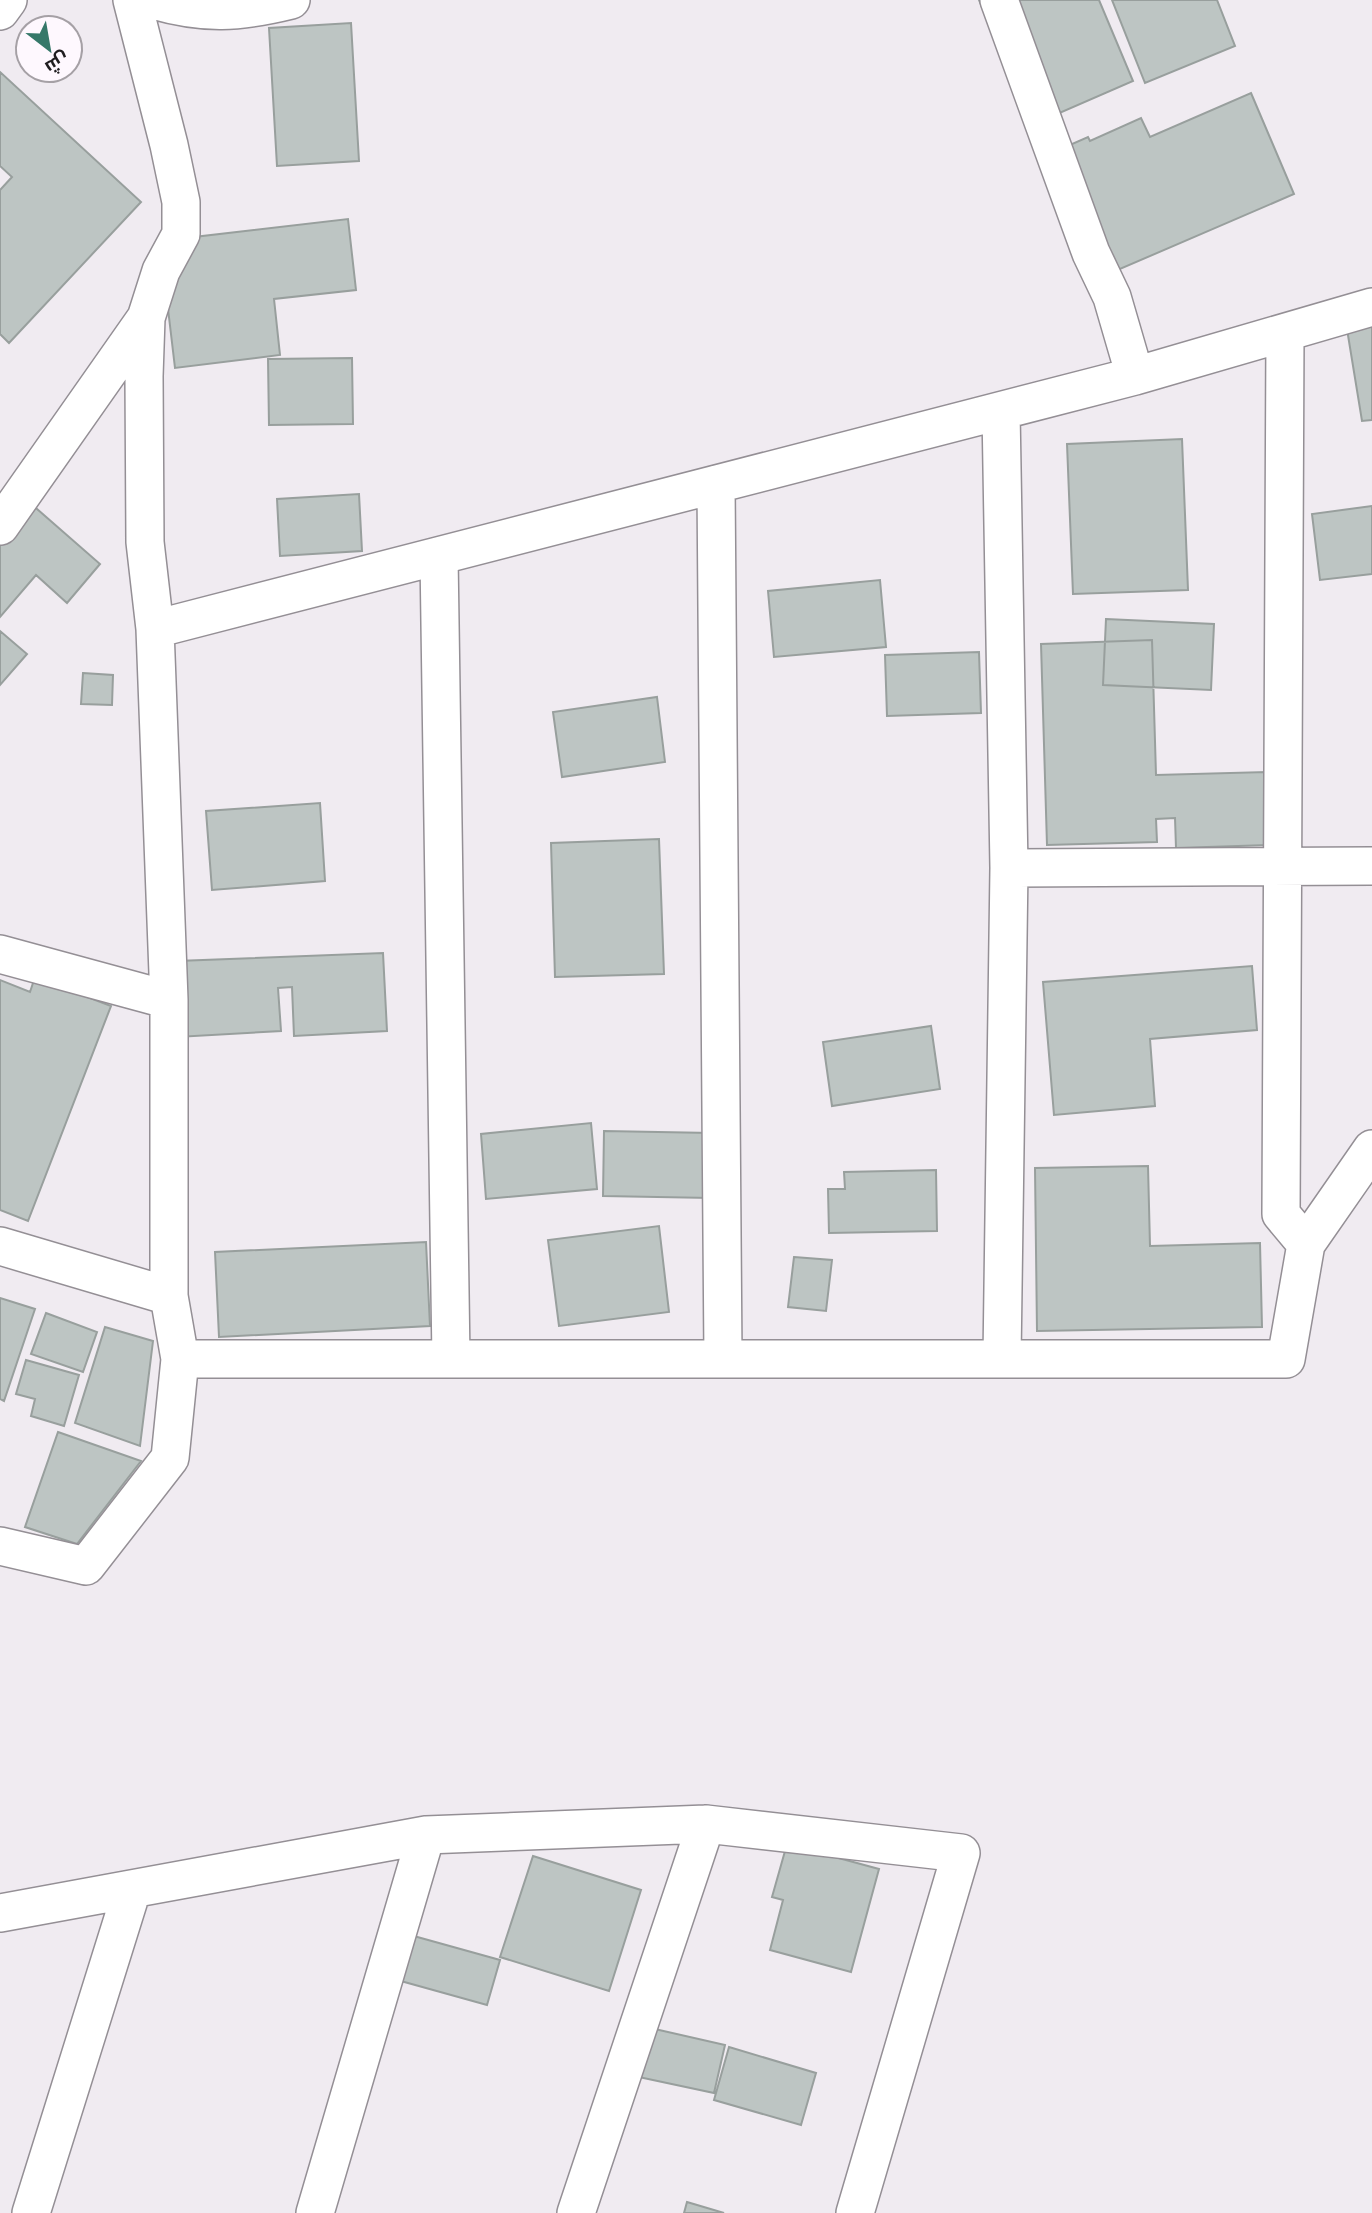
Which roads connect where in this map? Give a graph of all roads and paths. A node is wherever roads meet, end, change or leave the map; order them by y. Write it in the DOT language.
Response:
graph roads {
  1 [pos="8,0"];
  2 [pos="132,0"];
  3 [pos="153,0"];
  4 [pos="290,0"];
  5 [pos="999,0"];
  6 [pos="0,11"];
  7 [pos="1372,307"];
  8 [pos="146,318"];
  9 [pos="1285,332"];
  10 [pos="1135,376"];
  11 [pos="1001,411"];
  12 [pos="716,484"];
  13 [pos="0,526"];
  14 [pos="439,556"];
  15 [pos="155,629"];
  16 [pos="1283,866"];
  17 [pos="1372,866"];
  18 [pos="1009,868"];
  19 [pos="0,954"];
  20 [pos="169,1000"];
  21 [pos="1372,1149"];
  22 [pos="1306,1244"];
  23 [pos="0,1246"];
  24 [pos="169,1296"];
  25 [pos="723,1358"];
  26 [pos="1002,1358"];
  27 [pos="180,1359"];
  28 [pos="451,1359"];
  29 [pos="0,1546"];
  30 [pos="706,1824"];
  31 [pos="426,1835"];
  32 [pos="132,1890"];
  33 [pos="0,1913"];
  34 [pos="31,2213"];
  35 [pos="315,2213"];
  36 [pos="576,2213"];
  37 [pos="855,2213"];
  1 -- 6 [label="street"];
  2 -- 8 [label="street"];
  3 -- 4 [label="street"];
  5 -- 10 [label="street"];
  7 -- 9 [label="street"];
  8 -- 13 [label="street"];
  8 -- 15 [label="street"];
  9 -- 10 [label="street"];
  9 -- 16 [label="street"];
  10 -- 11 [label="street"];
  11 -- 12 [label="street"];
  11 -- 18 [label="street"];
  12 -- 14 [label="street"];
  12 -- 25 [label="street"];
  14 -- 15 [label="street"];
  14 -- 28 [label="street"];
  15 -- 20 [label="street"];
  16 -- 17 [label="street"];
  16 -- 18 [label="street"];
  16 -- 22 [label="street"];
  18 -- 26 [label="street"];
  19 -- 20 [label="street"];
  20 -- 24 [label="street"];
  21 -- 22 [label="street"];
  22 -- 26 [label="street"];
  23 -- 24 [label="street"];
  24 -- 27 [label="street"];
  25 -- 26 [label="street"];
  25 -- 28 [label="street"];
  27 -- 28 [label="street"];
  27 -- 29 [label="street"];
  30 -- 31 [label="street"];
  30 -- 36 [label="street"];
  30 -- 37 [label="street"];
  31 -- 32 [label="street"];
  31 -- 35 [label="street"];
  32 -- 33 [label="street"];
  32 -- 34 [label="street"];
}
